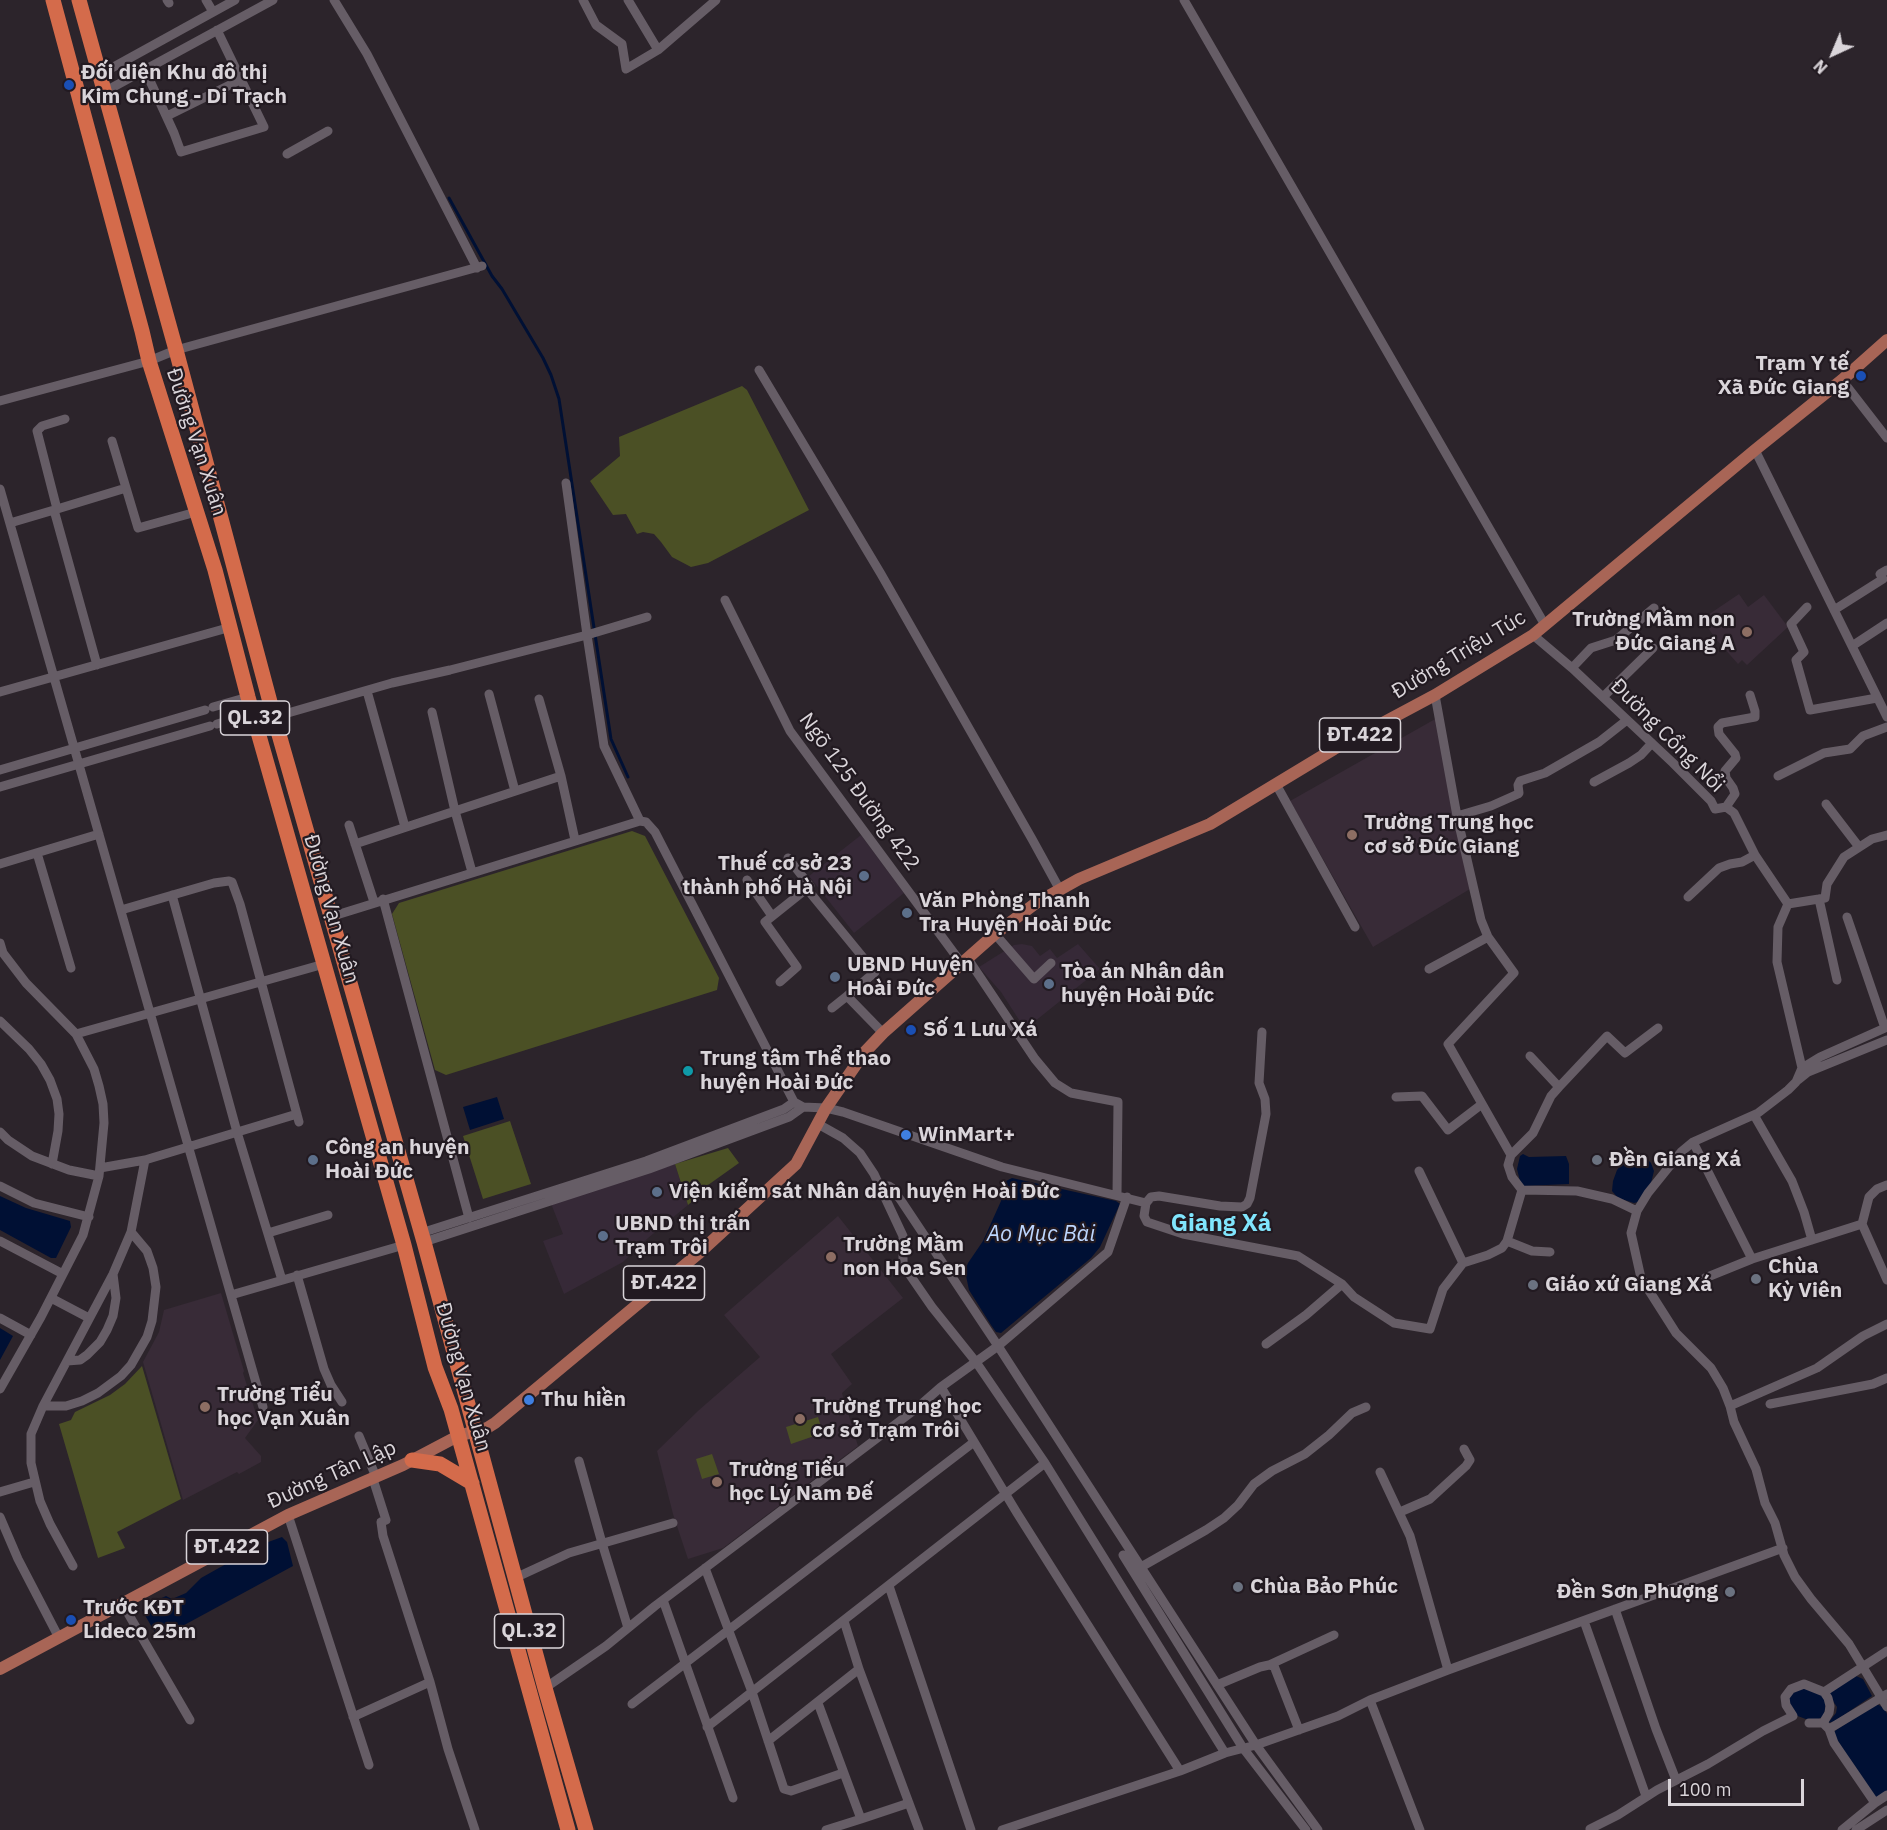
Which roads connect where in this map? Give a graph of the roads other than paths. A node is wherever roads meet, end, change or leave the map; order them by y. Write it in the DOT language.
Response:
graph roads {
  1 [pos="53,0"];
  2 [pos="79,0"];
  3 [pos="206,0"];
  4 [pos="235,0"];
  5 [pos="273,0"];
  6 [pos="334,0"];
  7 [pos="583,0"];
  8 [pos="628,0"];
  9 [pos="1184,0"];
  10 [pos="712,1"];
  11 [pos="213,12"];
  12 [pos="217,30"];
  13 [pos="156,45"];
  14 [pos="658,50"];
  15 [pos="164,58"];
  16 [pos="146,70"];
  17 [pos="99,75"];
  18 [pos="242,78"];
  19 [pos="104,92"];
  20 [pos="167,116"];
  21 [pos="328,131"];
  22 [pos="287,154"];
  23 [pos="1886,343"];
  24 [pos="176,350"];
  25 [pos="149,361"];
  26 [pos="759,370"];
  27 [pos="1842,380"];
  28 [pos="0,400"];
  29 [pos="65,419"];
  30 [pos="1887,438"];
  31 [pos="112,441"];
  32 [pos="1755,450"];
  33 [pos="566,483"];
  34 [pos="126,488"];
  35 [pos="0,489"];
  36 [pos="56,509"];
  37 [pos="196,512"];
  38 [pos="10,523"];
  39 [pos="1887,570"];
  40 [pos="725,600"];
  41 [pos="1807,607"];
  42 [pos="1654,608"];
  43 [pos="1834,610"];
  44 [pos="647,617"];
  45 [pos="1887,623"];
  46 [pos="1545,625"];
  47 [pos="231,627"];
  48 [pos="588,635"];
  49 [pos="1533,635"];
  50 [pos="1852,646"];
  51 [pos="1653,648"];
  52 [pos="97,665"];
  53 [pos="1572,668"];
  54 [pos="53,677"];
  55 [pos="367,691"];
  56 [pos="0,692"];
  57 [pos="489,694"];
  58 [pos="1435,695"];
  59 [pos="1750,695"];
  60 [pos="248,697"];
  61 [pos="1603,697"];
  62 [pos="1877,698"];
  63 [pos="539,699"];
  64 [pos="432,712"];
  65 [pos="254,713"];
  66 [pos="274,717"];
  67 [pos="1887,717"];
  68 [pos="1627,720"];
  69 [pos="1887,727"];
  70 [pos="1652,743"];
  71 [pos="74,748"];
  72 [pos="79,764"];
  73 [pos="0,770"];
  74 [pos="561,776"];
  75 [pos="1778,776"];
  76 [pos="1594,782"];
  77 [pos="1277,786"];
  78 [pos="0,787"];
  79 [pos="514,791"];
  80 [pos="1826,804"];
  81 [pos="1726,807"];
  82 [pos="455,811"];
  83 [pos="1457,816"];
  84 [pos="640,820"];
  85 [pos="349,825"];
  86 [pos="405,827"];
  87 [pos="99,834"];
  88 [pos="1887,835"];
  89 [pos="575,840"];
  90 [pos="355,844"];
  91 [pos="1859,847"];
  92 [pos="37,853"];
  93 [pos="1755,855"];
  94 [pos="788,858"];
  95 [pos="0,864"];
  96 [pos="472,872"];
  97 [pos="747,880"];
  98 [pos="807,889"];
  99 [pos="1060,890"];
  100 [pos="172,895"];
  101 [pos="1688,897"];
  102 [pos="1819,899"];
  103 [pos="378,901"];
  104 [pos="1788,904"];
  105 [pos="121,910"];
  106 [pos="772,916"];
  107 [pos="330,917"];
  108 [pos="1847,917"];
  109 [pos="1355,927"];
  110 [pos="996,934"];
  111 [pos="1488,938"];
  112 [pos="1,950"];
  113 [pos="965,961"];
  114 [pos="1051,963"];
  115 [pos="324,964"];
  116 [pos="71,968"];
  117 [pos="1429,969"];
  118 [pos="1837,980"];
  119 [pos="261,981"];
  120 [pos="780,982"];
  121 [pos="848,996"];
  122 [pos="200,998"];
  123 [pos="832,1008"];
  124 [pos="150,1012"];
  125 [pos="0,1022"];
  126 [pos="1886,1027"];
  127 [pos="1658,1028"];
  128 [pos="1262,1032"];
  129 [pos="883,1033"];
  130 [pos="76,1034"];
  131 [pos="1887,1040"];
  132 [pos="1530,1056"];
  133 [pos="1802,1068"];
  134 [pos="377,1079"];
  135 [pos="1796,1082"];
  136 [pos="358,1085"];
  137 [pos="1559,1086"];
  138 [pos="1396,1097"];
  139 [pos="794,1102"];
  140 [pos="1482,1104"];
  141 [pos="802,1107"];
  142 [pos="826,1108"];
  143 [pos="1754,1115"];
  144 [pos="818,1124"];
  145 [pos="0,1132"];
  146 [pos="237,1132"];
  147 [pos="1693,1142"];
  148 [pos="189,1147"];
  149 [pos="1511,1155"];
  150 [pos="145,1160"];
  151 [pos="52,1164"];
  152 [pos="1419,1171"];
  153 [pos="99,1172"];
  154 [pos="1887,1185"];
  155 [pos="0,1186"];
  156 [pos="880,1187"];
  157 [pos="1522,1190"];
  158 [pos="1122,1196"];
  159 [pos="1146,1203"];
  160 [pos="1637,1211"];
  161 [pos="328,1215"];
  162 [pos="89,1217"];
  163 [pos="469,1218"];
  164 [pos="917,1224"];
  165 [pos="1862,1224"];
  166 [pos="131,1232"];
  167 [pos="268,1233"];
  168 [pos="903,1236"];
  169 [pos="422,1238"];
  170 [pos="1812,1240"];
  171 [pos="0,1241"];
  172 [pos="1507,1241"];
  173 [pos="404,1245"];
  174 [pos="1550,1252"];
  175 [pos="1752,1259"];
  176 [pos="1463,1263"];
  177 [pos="63,1274"];
  178 [pos="113,1274"];
  179 [pos="297,1275"];
  180 [pos="1705,1278"];
  181 [pos="282,1280"];
  182 [pos="1887,1280"];
  183 [pos="1342,1284"];
  184 [pos="231,1295"];
  185 [pos="51,1298"];
  186 [pos="0,1318"];
  187 [pos="89,1318"];
  188 [pos="1887,1324"];
  189 [pos="31,1335"];
  190 [pos="1266,1344"];
  191 [pos="998,1346"];
  192 [pos="67,1361"];
  193 [pos="976,1362"];
  194 [pos="1887,1378"];
  195 [pos="941,1387"];
  196 [pos="0,1389"];
  197 [pos="342,1402"];
  198 [pos="1770,1404"];
  199 [pos="43,1406"];
  200 [pos="1730,1406"];
  201 [pos="263,1407"];
  202 [pos="1366,1407"];
  203 [pos="475,1431"];
  204 [pos="359,1436"];
  205 [pos="458,1436"];
  206 [pos="974,1442"];
  207 [pos="1464,1449"];
  208 [pos="412,1460"];
  209 [pos="579,1461"];
  210 [pos="1045,1463"];
  211 [pos="1380,1472"];
  212 [pos="375,1478"];
  213 [pos="34,1482"];
  214 [pos="472,1483"];
  215 [pos="0,1492"];
  216 [pos="1005,1493"];
  217 [pos="1400,1512"];
  218 [pos="288,1515"];
  219 [pos="0,1517"];
  220 [pos="673,1523"];
  221 [pos="602,1543"];
  222 [pos="1783,1548"];
  223 [pos="1123,1555"];
  224 [pos="73,1566"];
  225 [pos="1141,1567"];
  226 [pos="705,1568"];
  227 [pos="515,1578"];
  228 [pos="889,1586"];
  229 [pos="663,1600"];
  230 [pos="122,1603"];
  231 [pos="1615,1609"];
  232 [pos="844,1621"];
  233 [pos="1584,1621"];
  234 [pos="628,1628"];
  235 [pos="729,1630"];
  236 [pos="1334,1635"];
  237 [pos="58,1636"];
  238 [pos="1887,1651"];
  239 [pos="685,1663"];
  240 [pos="1269,1665"];
  241 [pos="1863,1666"];
  242 [pos="0,1669"];
  243 [pos="859,1669"];
  244 [pos="1448,1670"];
  245 [pos="430,1682"];
  246 [pos="1217,1685"];
  247 [pos="545,1688"];
  248 [pos="752,1692"];
  249 [pos="1824,1692"];
  250 [pos="1884,1696"];
  251 [pos="1370,1700"];
  252 [pos="818,1703"];
  253 [pos="632,1704"];
  254 [pos="1887,1707"];
  255 [pos="353,1717"];
  256 [pos="190,1720"];
  257 [pos="1809,1723"];
  258 [pos="707,1726"];
  259 [pos="1826,1726"];
  260 [pos="1299,1730"];
  261 [pos="768,1741"];
  262 [pos="1256,1745"];
  263 [pos="1243,1748"];
  264 [pos="1225,1753"];
  265 [pos="369,1765"];
  266 [pos="1180,1771"];
  267 [pos="843,1773"];
  268 [pos="1676,1780"];
  269 [pos="1887,1795"];
  270 [pos="1646,1796"];
  271 [pos="733,1798"];
  272 [pos="909,1803"];
  273 [pos="1875,1803"];
  274 [pos="1887,1810"];
  275 [pos="861,1819"];
  276 [pos="1590,1829"];
  277 [pos="475,1830"];
  278 [pos="568,1830"];
  279 [pos="586,1830"];
  280 [pos="826,1830"];
  281 [pos="919,1830"];
  282 [pos="970,1830"];
  283 [pos="1002,1830"];
  284 [pos="1306,1830"];
  285 [pos="1318,1830"];
  286 [pos="1420,1830"];
  287 [pos="1842,1830"];
  288 [pos="1856,1830"];
  1 -- 25 [label="highway, Đường Vạn Xuân / QL.32"];
  2 -- 17 [label="highway, Đường Vạn Xuân / QL.32"];
  3 -- 11 [label="street"];
  4 -- 11 [label="street"];
  5 -- 12 [label="street"];
  6 -- 24 [label="street"];
  7 -- 14 [label="street"];
  8 -- 14 [label="street"];
  9 -- 46 [label="street"];
  10 -- 14 [label="street"];
  11 -- 13 [label="street"];
  12 -- 15 [label="street"];
  12 -- 18 [label="street"];
  13 -- 15 [label="street"];
  13 -- 17 [label="street"];
  15 -- 16 [label="street"];
  16 -- 19 [label="street"];
  16 -- 20 [label="street"];
  17 -- 19 [label="highway, Đường Vạn Xuân / QL.32"];
  18 -- 20 [label="street"];
  18 -- 20 [label="street"];
  19 -- 24 [label="highway, Đường Vạn Xuân / QL.32"];
  21 -- 22 [label="street"];
  23 -- 27 [label="main road, Đường Triệu Túc / ĐT.422"];
  24 -- 25 [label="street"];
  24 -- 66 [label="highway, Đường Vạn Xuân / QL.32"];
  25 -- 28 [label="street"];
  25 -- 37 [label="highway, Đường Vạn Xuân / QL.32"];
  26 -- 99 [label="street"];
  27 -- 30 [label="street"];
  27 -- 32 [label="main road, Đường Triệu Túc / ĐT.422"];
  29 -- 36 [label="street"];
  31 -- 34 [label="street"];
  32 -- 43 [label="street"];
  32 -- 46 [label="main road, Đường Triệu Túc / ĐT.422"];
  33 -- 48 [label="street"];
  34 -- 36 [label="street"];
  34 -- 37 [label="street"];
  35 -- 38 [label="street"];
  36 -- 38 [label="street"];
  36 -- 52 [label="street"];
  37 -- 47 [label="highway, Đường Vạn Xuân / QL.32"];
  38 -- 54 [label="street"];
  39 -- 43 [label="street"];
  40 -- 113 [label="street, Ngõ 125 Đường 422"];
  41 -- 62 [label="street"];
  42 -- 53 [label="street"];
  43 -- 50 [label="street"];
  44 -- 48 [label="street"];
  45 -- 50 [label="street"];
  46 -- 49 [label="main road, Đường Triệu Túc / ĐT.422"];
  47 -- 52 [label="street"];
  47 -- 60 [label="highway, Đường Vạn Xuân / QL.32"];
  48 -- 55 [label="street"];
  48 -- 84 [label="street"];
  49 -- 53 [label="street, Đường Cổng Nổi"];
  49 -- 58 [label="main road, Đường Triệu Túc / ĐT.422"];
  50 -- 62 [label="street"];
  51 -- 61 [label="street"];
  52 -- 54 [label="street"];
  53 -- 61 [label="street, Đường Cổng Nổi"];
  54 -- 56 [label="street"];
  54 -- 71 [label="street"];
  55 -- 66 [label="street"];
  55 -- 86 [label="street"];
  57 -- 79 [label="street"];
  58 -- 77 [label="main road, Đường Triệu Túc / ĐT.422"];
  58 -- 83 [label="street"];
  59 -- 81 [label="street"];
  60 -- 65 [label="highway, Đường Vạn Xuân / QL.32"];
  60 -- 71 [label="street"];
  61 -- 68 [label="street, Đường Cổng Nổi"];
  62 -- 67 [label="street"];
  63 -- 74 [label="street"];
  64 -- 82 [label="street"];
  65 -- 72 [label="street"];
  65 -- 115 [label="highway, Đường Vạn Xuân / QL.32"];
  66 -- 107 [label="highway, Đường Vạn Xuân / QL.32"];
  68 -- 70 [label="street, Đường Cổng Nổi"];
  68 -- 83 [label="street"];
  69 -- 75 [label="street"];
  70 -- 76 [label="street"];
  70 -- 81 [label="street, Đường Cổng Nổi"];
  71 -- 72 [label="street"];
  71 -- 73 [label="street"];
  72 -- 78 [label="street"];
  72 -- 87 [label="street"];
  74 -- 79 [label="street"];
  74 -- 89 [label="street"];
  77 -- 99 [label="main road, Đường Triệu Túc / ĐT.422"];
  77 -- 109 [label="street"];
  79 -- 82 [label="street"];
  80 -- 91 [label="street"];
  81 -- 93 [label="street, Đường Cổng Nổi"];
  82 -- 86 [label="street"];
  82 -- 96 [label="street"];
  83 -- 111 [label="street"];
  84 -- 89 [label="street"];
  84 -- 139 [label="street"];
  85 -- 90 [label="street"];
  86 -- 90 [label="street"];
  87 -- 92 [label="street"];
  87 -- 105 [label="street"];
  88 -- 91 [label="street"];
  89 -- 96 [label="street"];
  90 -- 103 [label="street"];
  91 -- 102 [label="street"];
  92 -- 95 [label="street"];
  92 -- 116 [label="street"];
  93 -- 101 [label="street"];
  93 -- 104 [label="street, Đường Cổng Nổi"];
  94 -- 98 [label="street"];
  96 -- 103 [label="street"];
  97 -- 106 [label="street"];
  98 -- 106 [label="street"];
  98 -- 121 [label="street"];
  99 -- 110 [label="main road, Đường Triệu Túc / ĐT.422"];
  100 -- 105 [label="street"];
  100 -- 119 [label="street"];
  100 -- 122 [label="street"];
  102 -- 104 [label="street"];
  102 -- 118 [label="street"];
  103 -- 107 [label="street"];
  103 -- 163 [label="street"];
  104 -- 133 [label="street"];
  105 -- 124 [label="street"];
  106 -- 120 [label="street"];
  107 -- 134 [label="highway, Đường Vạn Xuân / QL.32"];
  108 -- 126 [label="street"];
  110 -- 113 [label="main road, Đường Triệu Túc / ĐT.422"];
  110 -- 114 [label="street"];
  111 -- 117 [label="street"];
  111 -- 140 [label="street"];
  112 -- 130 [label="street"];
  113 -- 129 [label="main road, Đường Triệu Túc / ĐT.422"];
  113 -- 158 [label="street, Ngõ 125 Đường 422"];
  115 -- 119 [label="street"];
  115 -- 136 [label="highway, Đường Vạn Xuân / QL.32"];
  119 -- 122 [label="street"];
  119 -- 146 [label="street"];
  121 -- 123 [label="street"];
  121 -- 129 [label="street"];
  122 -- 124 [label="street"];
  122 -- 146 [label="street"];
  124 -- 130 [label="street"];
  124 -- 148 [label="street"];
  125 -- 151 [label="street"];
  126 -- 133 [label="street"];
  127 -- 137 [label="street"];
  128 -- 159 [label="street"];
  129 -- 142 [label="main road, Đường Triệu Túc / ĐT.422"];
  130 -- 153 [label="street"];
  131 -- 135 [label="street"];
  132 -- 137 [label="street"];
  133 -- 135 [label="street"];
  134 -- 136 [label="highway"];
  134 -- 169 [label="highway, Đường Vạn Xuân / QL.32"];
  135 -- 143 [label="street"];
  136 -- 173 [label="highway, Đường Vạn Xuân / QL.32"];
  137 -- 149 [label="street"];
  138 -- 140 [label="street"];
  139 -- 141 [label="street"];
  139 -- 163 [label="street"];
  140 -- 149 [label="street"];
  141 -- 142 [label="street"];
  141 -- 169 [label="street"];
  142 -- 144 [label="main road, ĐT.422"];
  142 -- 158 [label="street"];
  143 -- 147 [label="street"];
  143 -- 170 [label="street"];
  144 -- 156 [label="street"];
  144 -- 203 [label="main road, ĐT.422"];
  145 -- 151 [label="street"];
  146 -- 148 [label="street"];
  146 -- 167 [label="street"];
  147 -- 160 [label="street"];
  147 -- 175 [label="street"];
  148 -- 150 [label="street"];
  148 -- 184 [label="street"];
  149 -- 157 [label="street"];
  150 -- 153 [label="street"];
  150 -- 166 [label="street"];
  151 -- 153 [label="street"];
  152 -- 176 [label="street"];
  153 -- 162 [label="street"];
  154 -- 165 [label="street"];
  155 -- 162 [label="street"];
  156 -- 164 [label="street"];
  156 -- 168 [label="street"];
  157 -- 160 [label="street"];
  157 -- 172 [label="street"];
  158 -- 159 [label="street"];
  158 -- 191 [label="street"];
  159 -- 183 [label="street"];
  160 -- 200 [label="street"];
  161 -- 167 [label="street"];
  162 -- 177 [label="street"];
  163 -- 169 [label="street"];
  164 -- 168 [label="street"];
  164 -- 191 [label="street"];
  165 -- 170 [label="street"];
  165 -- 182 [label="street"];
  166 -- 178 [label="street"];
  166 -- 199 [label="street"];
  167 -- 181 [label="street"];
  168 -- 193 [label="street"];
  169 -- 203 [label="highway, Đường Vạn Xuân / QL.32"];
  170 -- 175 [label="street"];
  171 -- 177 [label="street"];
  172 -- 174 [label="street"];
  172 -- 176 [label="street"];
  173 -- 179 [label="street"];
  173 -- 205 [label="highway, Đường Vạn Xuân / QL.32"];
  175 -- 180 [label="street"];
  176 -- 183 [label="street"];
  177 -- 185 [label="street"];
  178 -- 187 [label="street"];
  178 -- 192 [label="street"];
  179 -- 181 [label="street"];
  179 -- 197 [label="street"];
  181 -- 184 [label="street"];
  183 -- 190 [label="street"];
  184 -- 201 [label="street"];
  185 -- 187 [label="street"];
  185 -- 189 [label="street"];
  186 -- 189 [label="street"];
  187 -- 192 [label="street"];
  188 -- 200 [label="street"];
  189 -- 196 [label="street"];
  191 -- 193 [label="street"];
  191 -- 225 [label="street"];
  192 -- 199 [label="street"];
  193 -- 195 [label="street"];
  193 -- 210 [label="street"];
  194 -- 198 [label="street"];
  195 -- 206 [label="street"];
  195 -- 226 [label="street"];
  199 -- 213 [label="street"];
  200 -- 222 [label="street"];
  202 -- 225 [label="street"];
  203 -- 205 [label="main road, ĐT.422"];
  203 -- 227 [label="highway, Đường Vạn Xuân / QL.32"];
  204 -- 212 [label="street"];
  205 -- 208 [label="main road, Đường Tân Lập / ĐT.422"];
  205 -- 214 [label="highway, Đường Vạn Xuân / QL.32"];
  206 -- 216 [label="street"];
  206 -- 235 [label="street"];
  207 -- 217 [label="street"];
  208 -- 212 [label="main road, Đường Tân Lập / ĐT.422"];
  208 -- 214 [label="highway"];
  209 -- 221 [label="street"];
  210 -- 216 [label="street"];
  210 -- 264 [label="street"];
  211 -- 217 [label="street"];
  212 -- 218 [label="main road, Đường Tân Lập / ĐT.422"];
  212 -- 245 [label="street"];
  213 -- 215 [label="street"];
  213 -- 224 [label="street"];
  214 -- 278 [label="highway, Đường Vạn Xuân / QL.32"];
  216 -- 228 [label="street"];
  216 -- 266 [label="street"];
  217 -- 244 [label="street"];
  218 -- 230 [label="main road, Đường Tân Lập / ĐT.422"];
  218 -- 255 [label="street"];
  219 -- 237 [label="street"];
  220 -- 221 [label="street"];
  221 -- 227 [label="street"];
  221 -- 234 [label="street"];
  222 -- 231 [label="street"];
  222 -- 241 [label="street"];
  223 -- 263 [label="street"];
  225 -- 246 [label="street"];
  226 -- 229 [label="street"];
  226 -- 235 [label="street"];
  227 -- 247 [label="highway, Đường Vạn Xuân / QL.32"];
  228 -- 232 [label="street"];
  228 -- 282 [label="street"];
  229 -- 234 [label="street"];
  229 -- 239 [label="street"];
  230 -- 237 [label="main road, Đường Tân Lập / ĐT.422"];
  230 -- 256 [label="street"];
  231 -- 233 [label="street"];
  231 -- 268 [label="street"];
  232 -- 243 [label="street"];
  232 -- 248 [label="street"];
  233 -- 244 [label="street"];
  233 -- 270 [label="street"];
  234 -- 247 [label="street"];
  235 -- 239 [label="street"];
  235 -- 248 [label="street"];
  236 -- 240 [label="street"];
  237 -- 242 [label="main road, Đường Tân Lập / ĐT.422"];
  238 -- 241 [label="street"];
  239 -- 253 [label="street"];
  239 -- 258 [label="street"];
  240 -- 246 [label="street"];
  240 -- 260 [label="street"];
  241 -- 249 [label="street"];
  241 -- 250 [label="street"];
  243 -- 252 [label="street"];
  243 -- 272 [label="street"];
  244 -- 251 [label="street"];
  245 -- 255 [label="street"];
  245 -- 277 [label="street"];
  246 -- 262 [label="street"];
  247 -- 279 [label="highway, Đường Vạn Xuân / QL.32"];
  248 -- 258 [label="street"];
  248 -- 261 [label="street"];
  249 -- 259 [label="street"];
  249 -- 268 [label="street"];
  250 -- 254 [label="street"];
  250 -- 259 [label="street"];
  251 -- 260 [label="street"];
  251 -- 286 [label="street"];
  252 -- 261 [label="street"];
  252 -- 267 [label="street"];
  255 -- 265 [label="street"];
  257 -- 259 [label="street"];
  258 -- 271 [label="street"];
  259 -- 273 [label="street"];
  260 -- 262 [label="street"];
  261 -- 267 [label="street"];
  262 -- 263 [label="street"];
  262 -- 285 [label="street"];
  263 -- 264 [label="street"];
  263 -- 284 [label="street"];
  264 -- 266 [label="street"];
  266 -- 283 [label="street"];
  267 -- 275 [label="street"];
  268 -- 270 [label="street"];
  269 -- 273 [label="street"];
  270 -- 276 [label="street"];
  272 -- 275 [label="street"];
  272 -- 281 [label="street"];
  273 -- 287 [label="street"];
  274 -- 288 [label="street"];
  275 -- 280 [label="street"];
}
